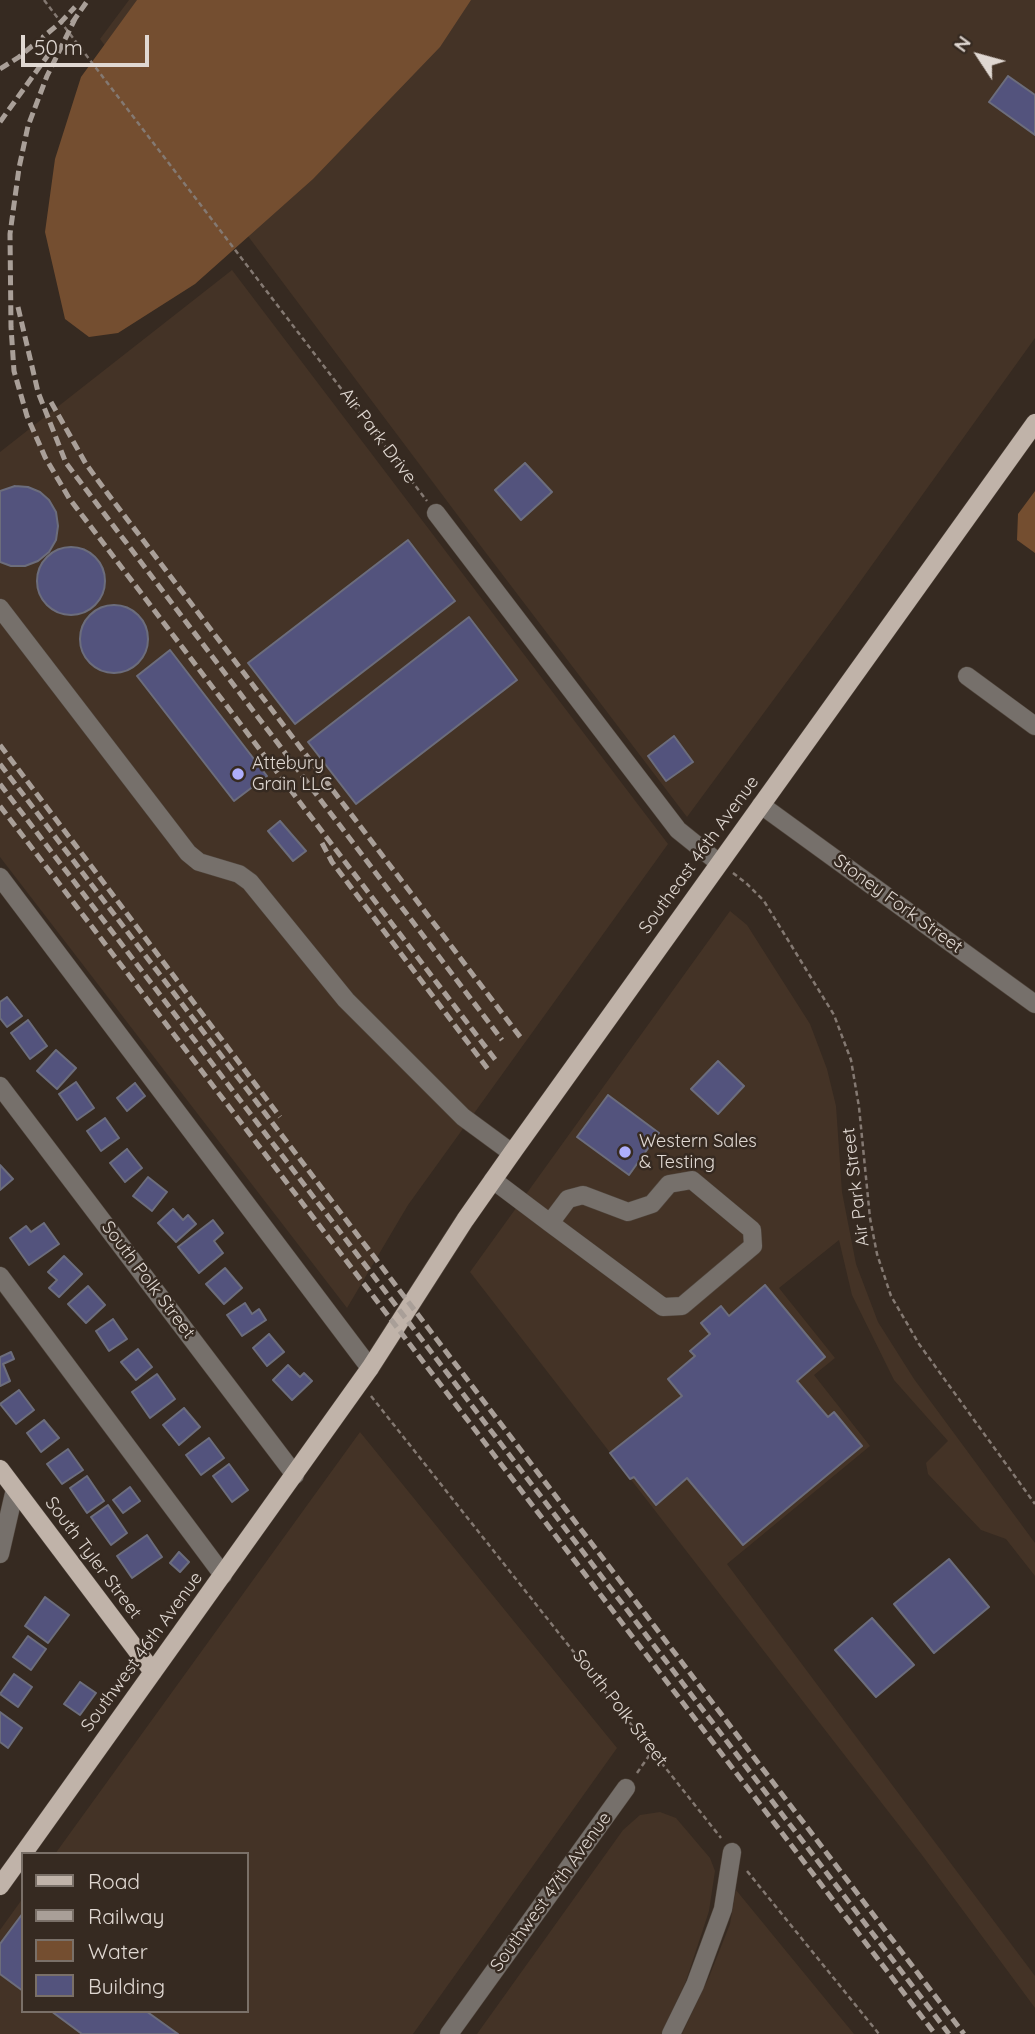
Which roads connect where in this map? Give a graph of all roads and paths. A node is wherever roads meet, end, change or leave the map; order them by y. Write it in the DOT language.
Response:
graph roads {
  1 [pos="44,0"];
  2 [pos="1035,423"];
  3 [pos="436,513"];
  4 [pos="0,608"];
  5 [pos="967,676"];
  6 [pos="1035,726"];
  7 [pos="761,805"];
  8 [pos="719,863"];
  9 [pos="0,877"];
  10 [pos="1035,1004"];
  11 [pos="0,1086"];
  12 [pos="512,1153"];
  13 [pos="493,1181"];
  14 [pos="550,1223"];
  15 [pos="0,1276"];
  16 [pos="365,1375"];
  17 [pos="0,1469"];
  18 [pos="295,1475"];
  19 [pos="15,1489"];
  20 [pos="1035,1504"];
  21 [pos="0,1554"];
  22 [pos="223,1575"];
  23 [pos="153,1672"];
  24 [pos="653,1750"];
  25 [pos="626,1788"];
  26 [pos="24,1852"];
  27 [pos="732,1852"];
  28 [pos="21,1856"];
  29 [pos="1,1881"];
  30 [pos="449,2034"];
  31 [pos="671,2034"];
  32 [pos="879,2034"];
  1 -- 3 [label="path, Air Park Drive"];
  2 -- 7 [label="main road, Southeast 46th Avenue"];
  3 -- 8 [label="street"];
  4 -- 12 [label="street"];
  5 -- 6 [label="street"];
  7 -- 8 [label="main road, Southeast 46th Avenue"];
  7 -- 10 [label="street, Stoney Fork Street"];
  8 -- 12 [label="main road, Southeast 46th Avenue"];
  8 -- 20 [label="path, Air Park Street"];
  9 -- 16 [label="street"];
  11 -- 18 [label="street, South Polk Street"];
  12 -- 13 [label="main road, Southeast 46th Avenue"];
  13 -- 14 [label="street"];
  13 -- 16 [label="main road, Southeast 46th Avenue"];
  14 -- 14 [label="street"];
  15 -- 22 [label="street"];
  16 -- 18 [label="main road, Southwest 46th Avenue"];
  16 -- 24 [label="path, South Polk Street"];
  17 -- 19 [label="main road, South Tyler Street"];
  18 -- 22 [label="main road, Southwest 46th Avenue"];
  19 -- 21 [label="street"];
  19 -- 23 [label="main road, South Tyler Street"];
  22 -- 23 [label="main road, Southwest 46th Avenue"];
  23 -- 26 [label="main road, Southwest 46th Avenue"];
  24 -- 25 [label="path"];
  24 -- 27 [label="path, South Polk Street"];
  25 -- 30 [label="street, Southwest 47th Avenue"];
  27 -- 31 [label="street"];
  27 -- 32 [label="path, South Polk Street"];
  28 -- 29 [label="main road, Southwest 46th Avenue"];
}
